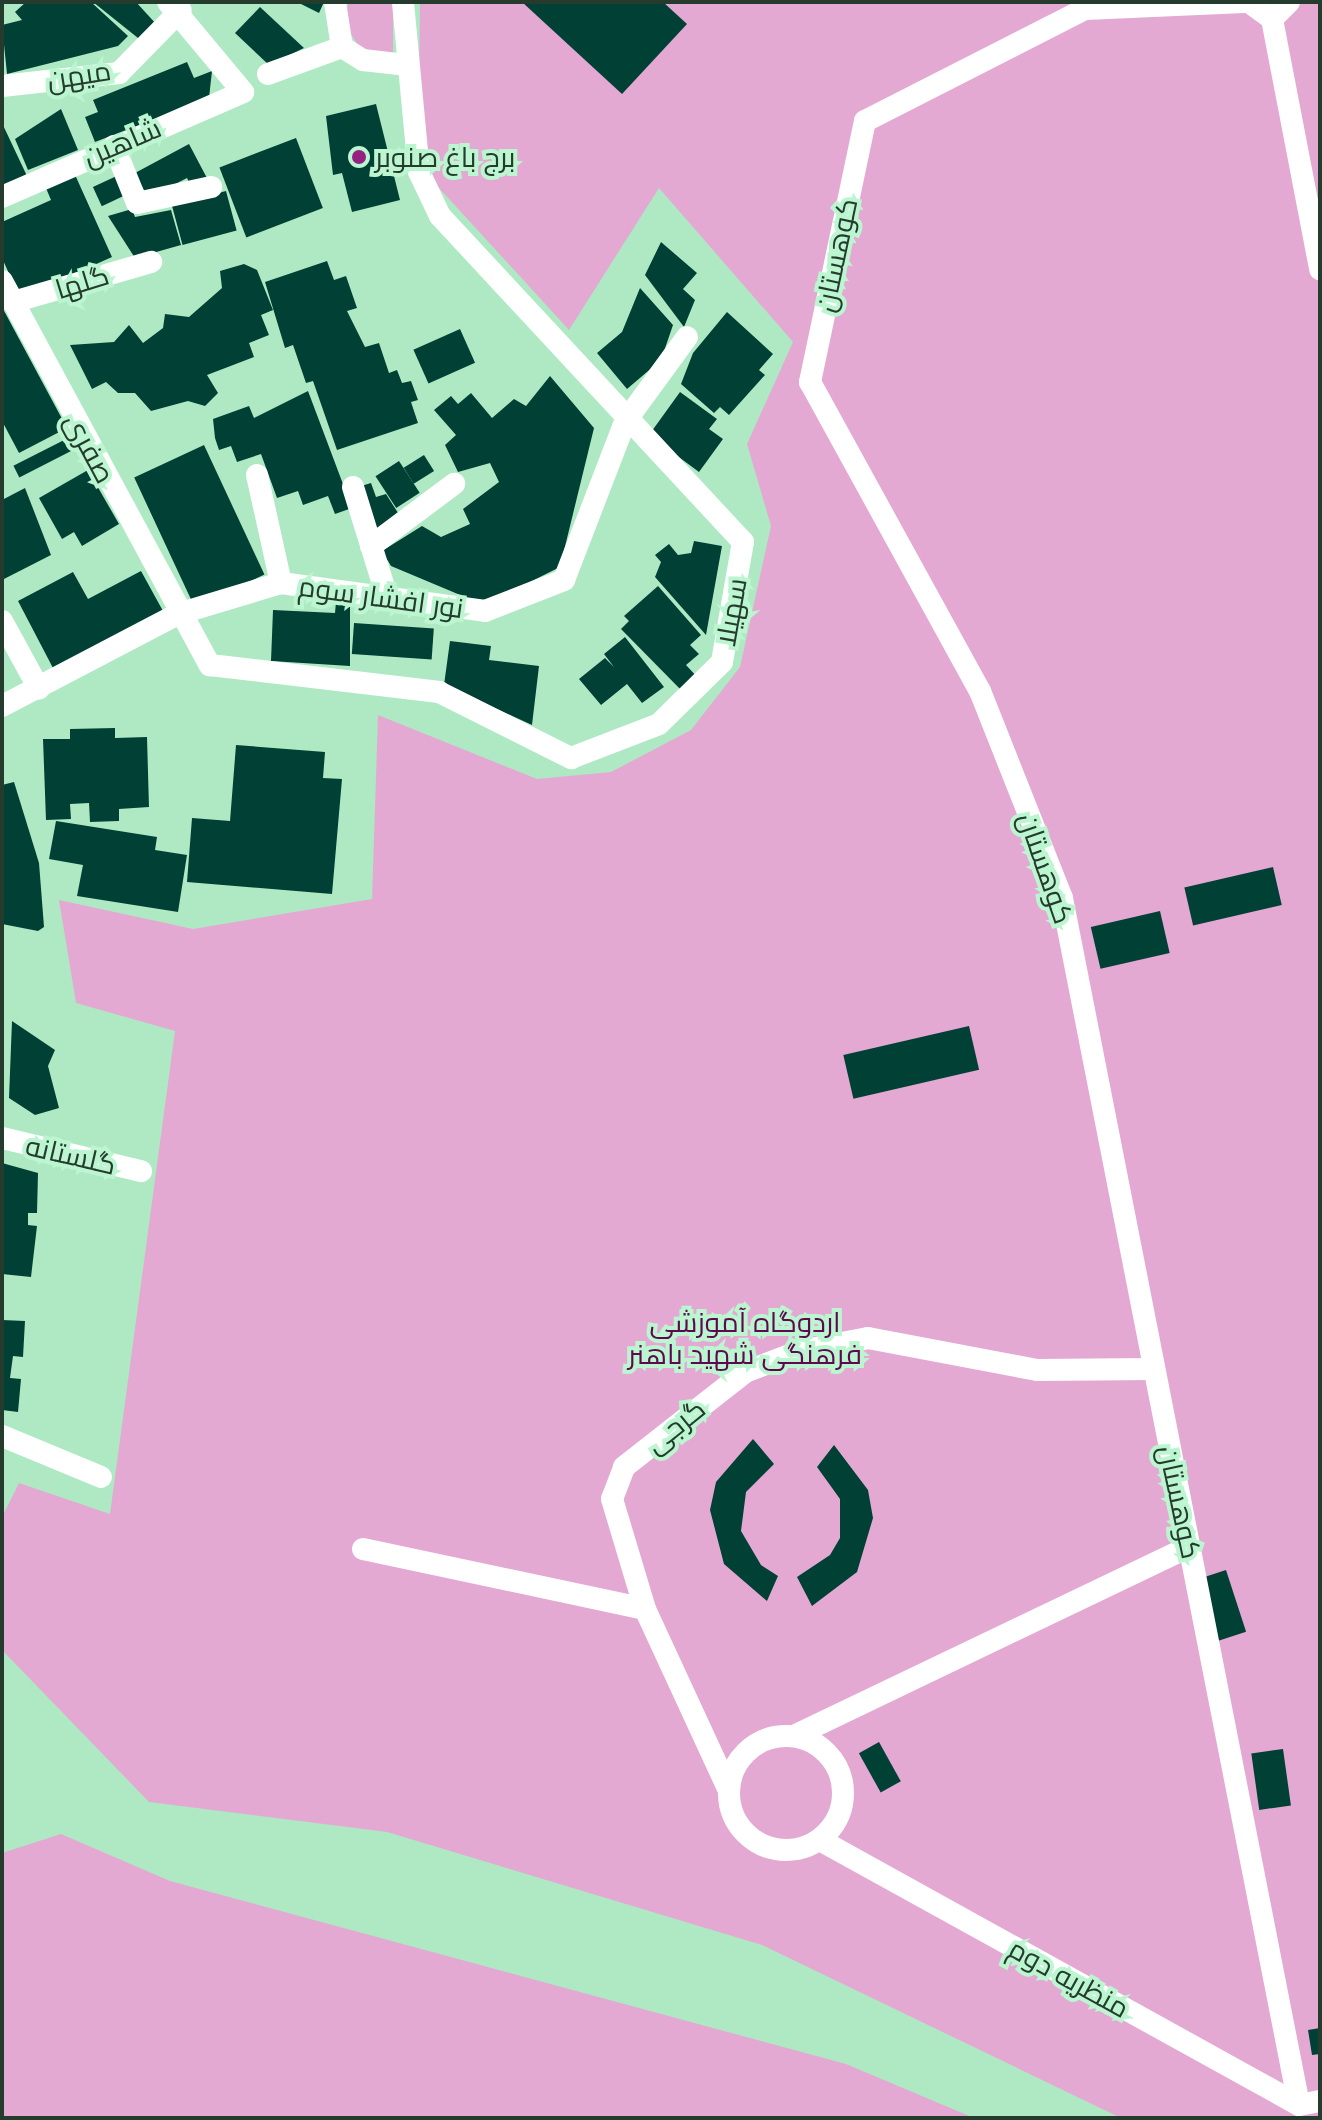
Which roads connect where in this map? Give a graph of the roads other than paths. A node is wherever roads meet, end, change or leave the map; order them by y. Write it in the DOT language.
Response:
graph roads {
  1 [pos="335,2"];
  2 [pos="403,2"];
  3 [pos="1247,2"];
  4 [pos="1289,2"];
  5 [pos="174,6"];
  6 [pos="1272,19"];
  7 [pos="342,47"];
  8 [pos="406,65"];
  9 [pos="268,74"];
  10 [pos="2,86"];
  11 [pos="114,146"];
  12 [pos="211,187"];
  13 [pos="2,197"];
  14 [pos="151,262"];
  15 [pos="1320,269"];
  16 [pos="2,281"];
  17 [pos="13,302"];
  18 [pos="687,337"];
  19 [pos="625,422"];
  20 [pos="257,475"];
  21 [pos="454,484"];
  22 [pos="353,487"];
  23 [pos="371,546"];
  24 [pos="281,583"];
  25 [pos="387,597"];
  26 [pos="178,614"];
  27 [pos="2,621"];
  28 [pos="39,689"];
  29 [pos="2,706"];
  30 [pos="2,1138"];
  31 [pos="141,1171"];
  32 [pos="1151,1369"];
  33 [pos="2,1436"];
  34 [pos="101,1477"];
  35 [pos="1190,1546"];
  36 [pos="363,1549"];
  37 [pos="645,1609"];
  38 [pos="794,1736"];
  39 [pos="728,1789"];
  40 [pos="820,1840"];
  41 [pos="1309,2103"];
  1 -- 7 [label="street"];
  2 -- 8 [label="street, سهیلا"];
  3 -- 6 [label="street"];
  3 -- 32 [label="street, کوهستان"];
  4 -- 6 [label="street"];
  5 -- 10 [label="street, میهن"];
  5 -- 11 [label="street, شاهین"];
  6 -- 15 [label="street"];
  7 -- 8 [label="street"];
  7 -- 9 [label="street"];
  8 -- 19 [label="street, سهیلا"];
  11 -- 12 [label="street"];
  11 -- 13 [label="street, شاهین"];
  14 -- 17 [label="street, گلها"];
  16 -- 17 [label="street, صفری"];
  17 -- 26 [label="street, صفری"];
  18 -- 19 [label="street, نور افشار سوم"];
  19 -- 25 [label="street, نور افشار سوم"];
  19 -- 26 [label="street, سهیلا"];
  20 -- 24 [label="street"];
  21 -- 23 [label="street"];
  22 -- 23 [label="street"];
  23 -- 25 [label="street"];
  24 -- 25 [label="street, نور افشار سوم"];
  24 -- 26 [label="street, نور افشار سوم"];
  26 -- 28 [label="street, نور افشار سوم"];
  27 -- 28 [label="street"];
  28 -- 29 [label="street, نور افشار سوم"];
  30 -- 31 [label="street, گلستانه"];
  32 -- 35 [label="street, کوهستان"];
  32 -- 37 [label="street, گرجی"];
  33 -- 34 [label="street"];
  35 -- 38 [label="street"];
  35 -- 41 [label="street, کوهستان"];
  36 -- 37 [label="street"];
  37 -- 39 [label="street, گرجی"];
  38 -- 39 [label="street"];
  38 -- 40 [label="street"];
  39 -- 40 [label="street"];
  40 -- 41 [label="street, منظریه دوم"];
}
